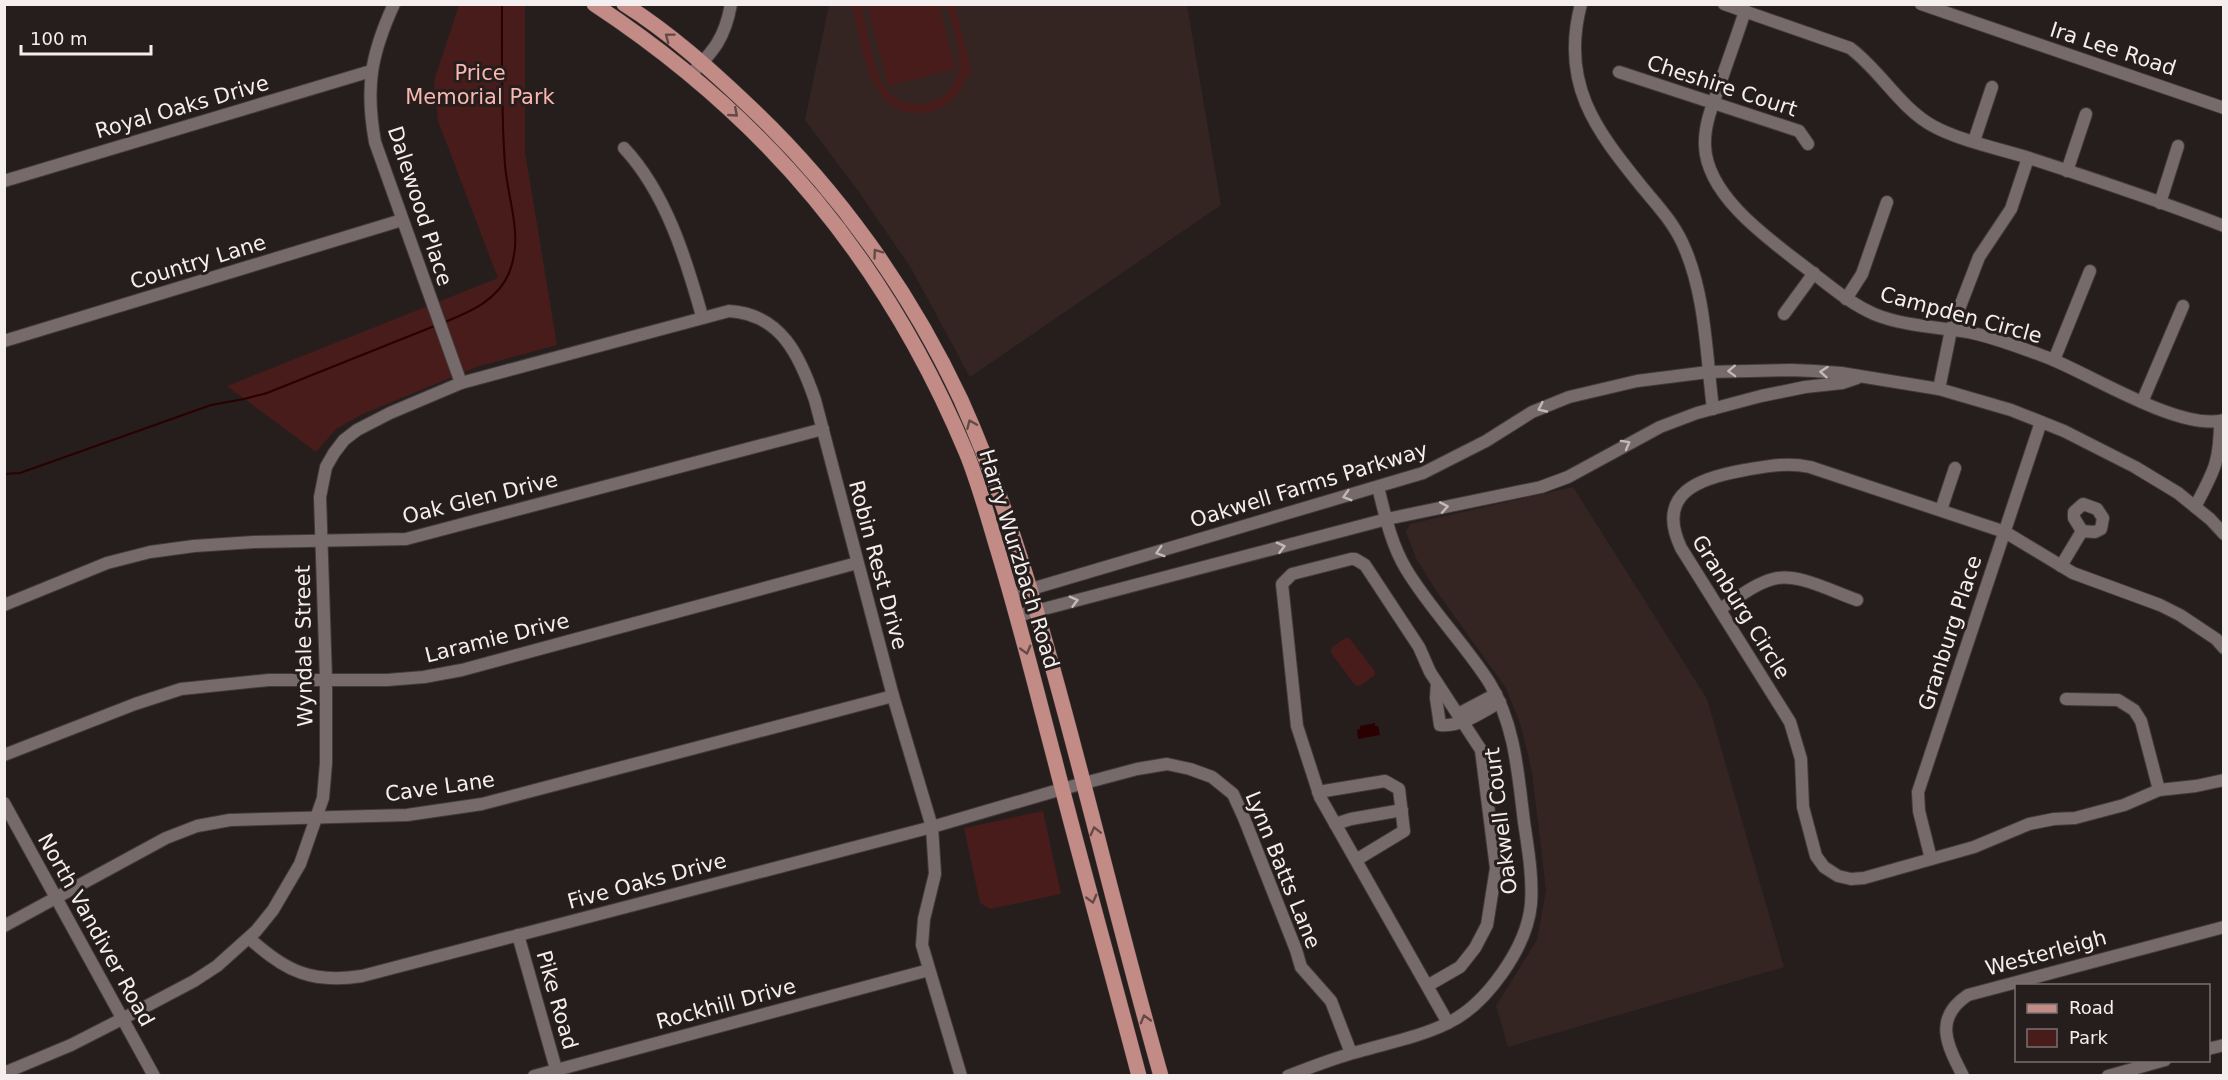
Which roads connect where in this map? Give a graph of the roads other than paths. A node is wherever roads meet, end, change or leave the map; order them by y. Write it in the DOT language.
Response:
graph roads {
  1 [pos="394,4"];
  2 [pos="594,4"];
  3 [pos="731,4"];
  4 [pos="1581,4"];
  5 [pos="1724,4"];
  6 [pos="1922,4"];
  7 [pos="627,6"];
  8 [pos="1745,11"];
  9 [pos="702,62"];
  10 [pos="371,71"];
  11 [pos="1618,72"];
  12 [pos="690,75"];
  13 [pos="1992,87"];
  14 [pos="1713,104"];
  15 [pos="2223,108"];
  16 [pos="2086,114"];
  17 [pos="1974,141"];
  18 [pos="1808,144"];
  19 [pos="2178,146"];
  20 [pos="624,148"];
  21 [pos="2028,158"];
  22 [pos="2067,171"];
  23 [pos="4,181"];
  24 [pos="813,183"];
  25 [pos="1887,202"];
  26 [pos="2160,203"];
  27 [pos="402,220"];
  28 [pos="2223,226"];
  29 [pos="2090,271"];
  30 [pos="1814,273"];
  31 [pos="1846,299"];
  32 [pos="2183,306"];
  33 [pos="1784,314"];
  34 [pos="702,316"];
  35 [pos="1951,330"];
  36 [pos="4,341"];
  37 [pos="2054,360"];
  38 [pos="1791,370"];
  39 [pos="1708,372"];
  40 [pos="1857,378"];
  41 [pos="460,383"];
  42 [pos="1792,389"];
  43 [pos="1940,390"];
  44 [pos="2142,402"];
  45 [pos="1713,409"];
  46 [pos="2222,421"];
  47 [pos="2042,422"];
  48 [pos="823,429"];
  49 [pos="973,450"];
  50 [pos="1955,468"];
  51 [pos="992,476"];
  52 [pos="977,482"];
  53 [pos="1378,487"];
  54 [pos="2194,507"];
  55 [pos="1941,510"];
  56 [pos="1387,519"];
  57 [pos="2082,531"];
  58 [pos="2005,532"];
  59 [pos="2223,534"];
  60 [pos="321,540"];
  61 [pos="857,563"];
  62 [pos="2061,566"];
  63 [pos="1032,590"];
  64 [pos="1011,595"];
  65 [pos="1857,600"];
  66 [pos="4,605"];
  67 [pos="1720,609"];
  68 [pos="1037,611"];
  69 [pos="1017,616"];
  70 [pos="2221,640"];
  71 [pos="326,679"];
  72 [pos="1437,683"];
  73 [pos="893,696"];
  74 [pos="1498,698"];
  75 [pos="2066,699"];
  76 [pos="1461,718"];
  77 [pos="4,756"];
  78 [pos="2223,780"];
  79 [pos="1084,783"];
  80 [pos="1062,789"];
  81 [pos="2159,790"];
  82 [pos="1318,792"];
  83 [pos="4,803"];
  84 [pos="1402,810"];
  85 [pos="317,817"];
  86 [pos="1335,824"];
  87 [pos="932,827"];
  88 [pos="1931,859"];
  89 [pos="1356,860"];
  90 [pos="57,898"];
  91 [pos="4,926"];
  92 [pos="2223,927"];
  93 [pos="518,935"];
  94 [pos="249,938"];
  95 [pos="929,970"];
  96 [pos="1427,986"];
  97 [pos="122,1019"];
  98 [pos="1448,1023"];
  99 [pos="1351,1053"];
  100 [pos="2158,1062"];
  101 [pos="557,1072"];
  102 [pos="4,1073"];
  103 [pos="154,1076"];
  104 [pos="534,1076"];
  105 [pos="961,1076"];
  106 [pos="1139,1076"];
  107 [pos="1161,1076"];
  108 [pos="1288,1076"];
  109 [pos="1963,1076"];
  110 [pos="2108,1076"];
  1 -- 10 [label="street, Dalewood Place"];
  2 -- 12 [label="main road, Harry Wurzbach Road"];
  3 -- 9 [label="street"];
  4 -- 39 [label="street"];
  5 -- 8 [label="street"];
  6 -- 15 [label="street, Ira Lee Road"];
  9 -- 7 [label="main road, Harry Wurzbach Road, one-way"];
  8 -- 14 [label="street, Campden Circle"];
  8 -- 17 [label="street"];
  9 -- 12 [label="street"];
  9 -- 24 [label="main road, Harry Wurzbach Road"];
  10 -- 23 [label="street, Royal Oaks Drive"];
  10 -- 27 [label="street, Dalewood Place"];
  11 -- 14 [label="street, Cheshire Court"];
  12 -- 24 [label="main road, Harry Wurzbach Road, one-way"];
  13 -- 17 [label="street"];
  14 -- 18 [label="street, Cheshire Court"];
  14 -- 30 [label="street, Campden Circle"];
  16 -- 22 [label="street"];
  17 -- 21 [label="street"];
  19 -- 26 [label="street"];
  20 -- 34 [label="street"];
  21 -- 22 [label="street"];
  21 -- 35 [label="street"];
  22 -- 26 [label="street"];
  24 -- 49 [label="main road, Harry Wurzbach Road"];
  25 -- 31 [label="street"];
  26 -- 28 [label="street"];
  27 -- 36 [label="street, Country Lane"];
  27 -- 41 [label="street, Dalewood Place"];
  29 -- 37 [label="street"];
  30 -- 31 [label="street, Campden Circle"];
  30 -- 33 [label="street"];
  31 -- 35 [label="street, Campden Circle"];
  32 -- 44 [label="street"];
  34 -- 41 [label="street, Wyndale Street"];
  34 -- 48 [label="street, Robin Rest Drive"];
  35 -- 37 [label="street, Campden Circle"];
  35 -- 43 [label="street"];
  37 -- 44 [label="street, Campden Circle"];
  38 -- 39 [label="street, Oakwell Farms Parkway, one-way"];
  40 -- 38 [label="street, Oakwell Farms Parkway, one-way"];
  38 -- 42 [label="street"];
  39 -- 45 [label="street"];
  39 -- 53 [label="street, Oakwell Farms Parkway, one-way"];
  40 -- 42 [label="street, Oakwell Farms Parkway"];
  40 -- 43 [label="street, Oakwell Farms Parkway"];
  41 -- 60 [label="street, Wyndale Street"];
  42 -- 45 [label="street, Oakwell Farms Parkway"];
  43 -- 47 [label="street, Oakwell Farms Parkway"];
  44 -- 46 [label="street, Campden Circle"];
  56 -- 45 [label="street, Oakwell Farms Parkway, one-way"];
  46 -- 54 [label="street"];
  47 -- 54 [label="street, Oakwell Farms Parkway"];
  47 -- 58 [label="street, Granburg Place"];
  48 -- 60 [label="street, Oak Glen Drive"];
  48 -- 61 [label="street, Robin Rest Drive"];
  49 -- 51 [label="main road, Harry Wurzbach Road"];
  49 -- 52 [label="main road, Harry Wurzbach Road"];
  50 -- 55 [label="street"];
  51 -- 52 [label="street"];
  51 -- 63 [label="main road, Harry Wurzbach Road"];
  52 -- 64 [label="main road, Harry Wurzbach Road"];
  53 -- 56 [label="street, Oakwell Court"];
  53 -- 63 [label="street, Oakwell Farms Parkway, one-way"];
  54 -- 59 [label="street, Oakwell Farms Parkway"];
  55 -- 58 [label="street, Granburg Circle"];
  55 -- 67 [label="street, Granburg Circle"];
  68 -- 56 [label="street, Oakwell Farms Parkway, one-way"];
  56 -- 74 [label="street, Oakwell Court"];
  57 -- 62 [label="street"];
  58 -- 62 [label="street, Granburg Circle"];
  58 -- 88 [label="street, Granburg Place"];
  60 -- 66 [label="street, Oak Glen Drive"];
  60 -- 71 [label="street, Wyndale Street"];
  61 -- 71 [label="street, Laramie Drive"];
  61 -- 73 [label="street, Robin Rest Drive"];
  62 -- 70 [label="street, Granburg Circle"];
  63 -- 64 [label="street, Oakwell Farms Parkway"];
  63 -- 68 [label="main road, Harry Wurzbach Road"];
  64 -- 69 [label="main road, Harry Wurzbach Road"];
  65 -- 67 [label="street"];
  67 -- 88 [label="street, Granburg Circle"];
  68 -- 69 [label="street, Oakwell Farms Parkway"];
  68 -- 79 [label="main road, Harry Wurzbach Road"];
  69 -- 80 [label="main road, Harry Wurzbach Road, one-way"];
  71 -- 77 [label="street, Laramie Drive"];
  71 -- 85 [label="street, Wyndale Street"];
  72 -- 76 [label="street"];
  72 -- 76 [label="street"];
  72 -- 82 [label="street"];
  73 -- 85 [label="street, Cave Lane"];
  73 -- 87 [label="street, Robin Rest Drive"];
  74 -- 76 [label="street"];
  74 -- 98 [label="street, Oakwell Court"];
  75 -- 81 [label="street"];
  76 -- 96 [label="street"];
  78 -- 81 [label="street, Granburg Circle"];
  79 -- 80 [label="street, Lynn Batts Lane"];
  79 -- 99 [label="street, Lynn Batts Lane"];
  107 -- 79 [label="main road, Harry Wurzbach Road, one-way"];
  80 -- 87 [label="street, Five Oaks Drive"];
  80 -- 106 [label="main road, Harry Wurzbach Road, one-way"];
  81 -- 88 [label="street, Granburg Circle"];
  82 -- 84 [label="street"];
  82 -- 86 [label="street"];
  83 -- 90 [label="street, North Vandiver Road"];
  84 -- 86 [label="street"];
  84 -- 89 [label="street"];
  85 -- 90 [label="street, Cave Lane"];
  85 -- 94 [label="street, Wyndale Street"];
  86 -- 89 [label="street"];
  87 -- 93 [label="street, Five Oaks Drive"];
  87 -- 95 [label="street, Robin Rest Drive"];
  89 -- 96 [label="street"];
  90 -- 91 [label="street, Cave Lane"];
  90 -- 97 [label="street, North Vandiver Road"];
  92 -- 109 [label="street, Westerleigh"];
  93 -- 94 [label="street, Five Oaks Drive"];
  93 -- 101 [label="street, Pike Road"];
  94 -- 97 [label="street, Wyndale Street"];
  95 -- 101 [label="street, Rockhill Drive"];
  95 -- 105 [label="street, Robin Rest Drive"];
  96 -- 98 [label="street"];
  97 -- 102 [label="street, Wyndale Street"];
  97 -- 103 [label="street, North Vandiver Road"];
  98 -- 99 [label="street, Oakwell Court"];
  99 -- 108 [label="street, Oakwell Court"];
  100 -- 110 [label="street"];
  101 -- 104 [label="street, Rockhill Drive"];
}
